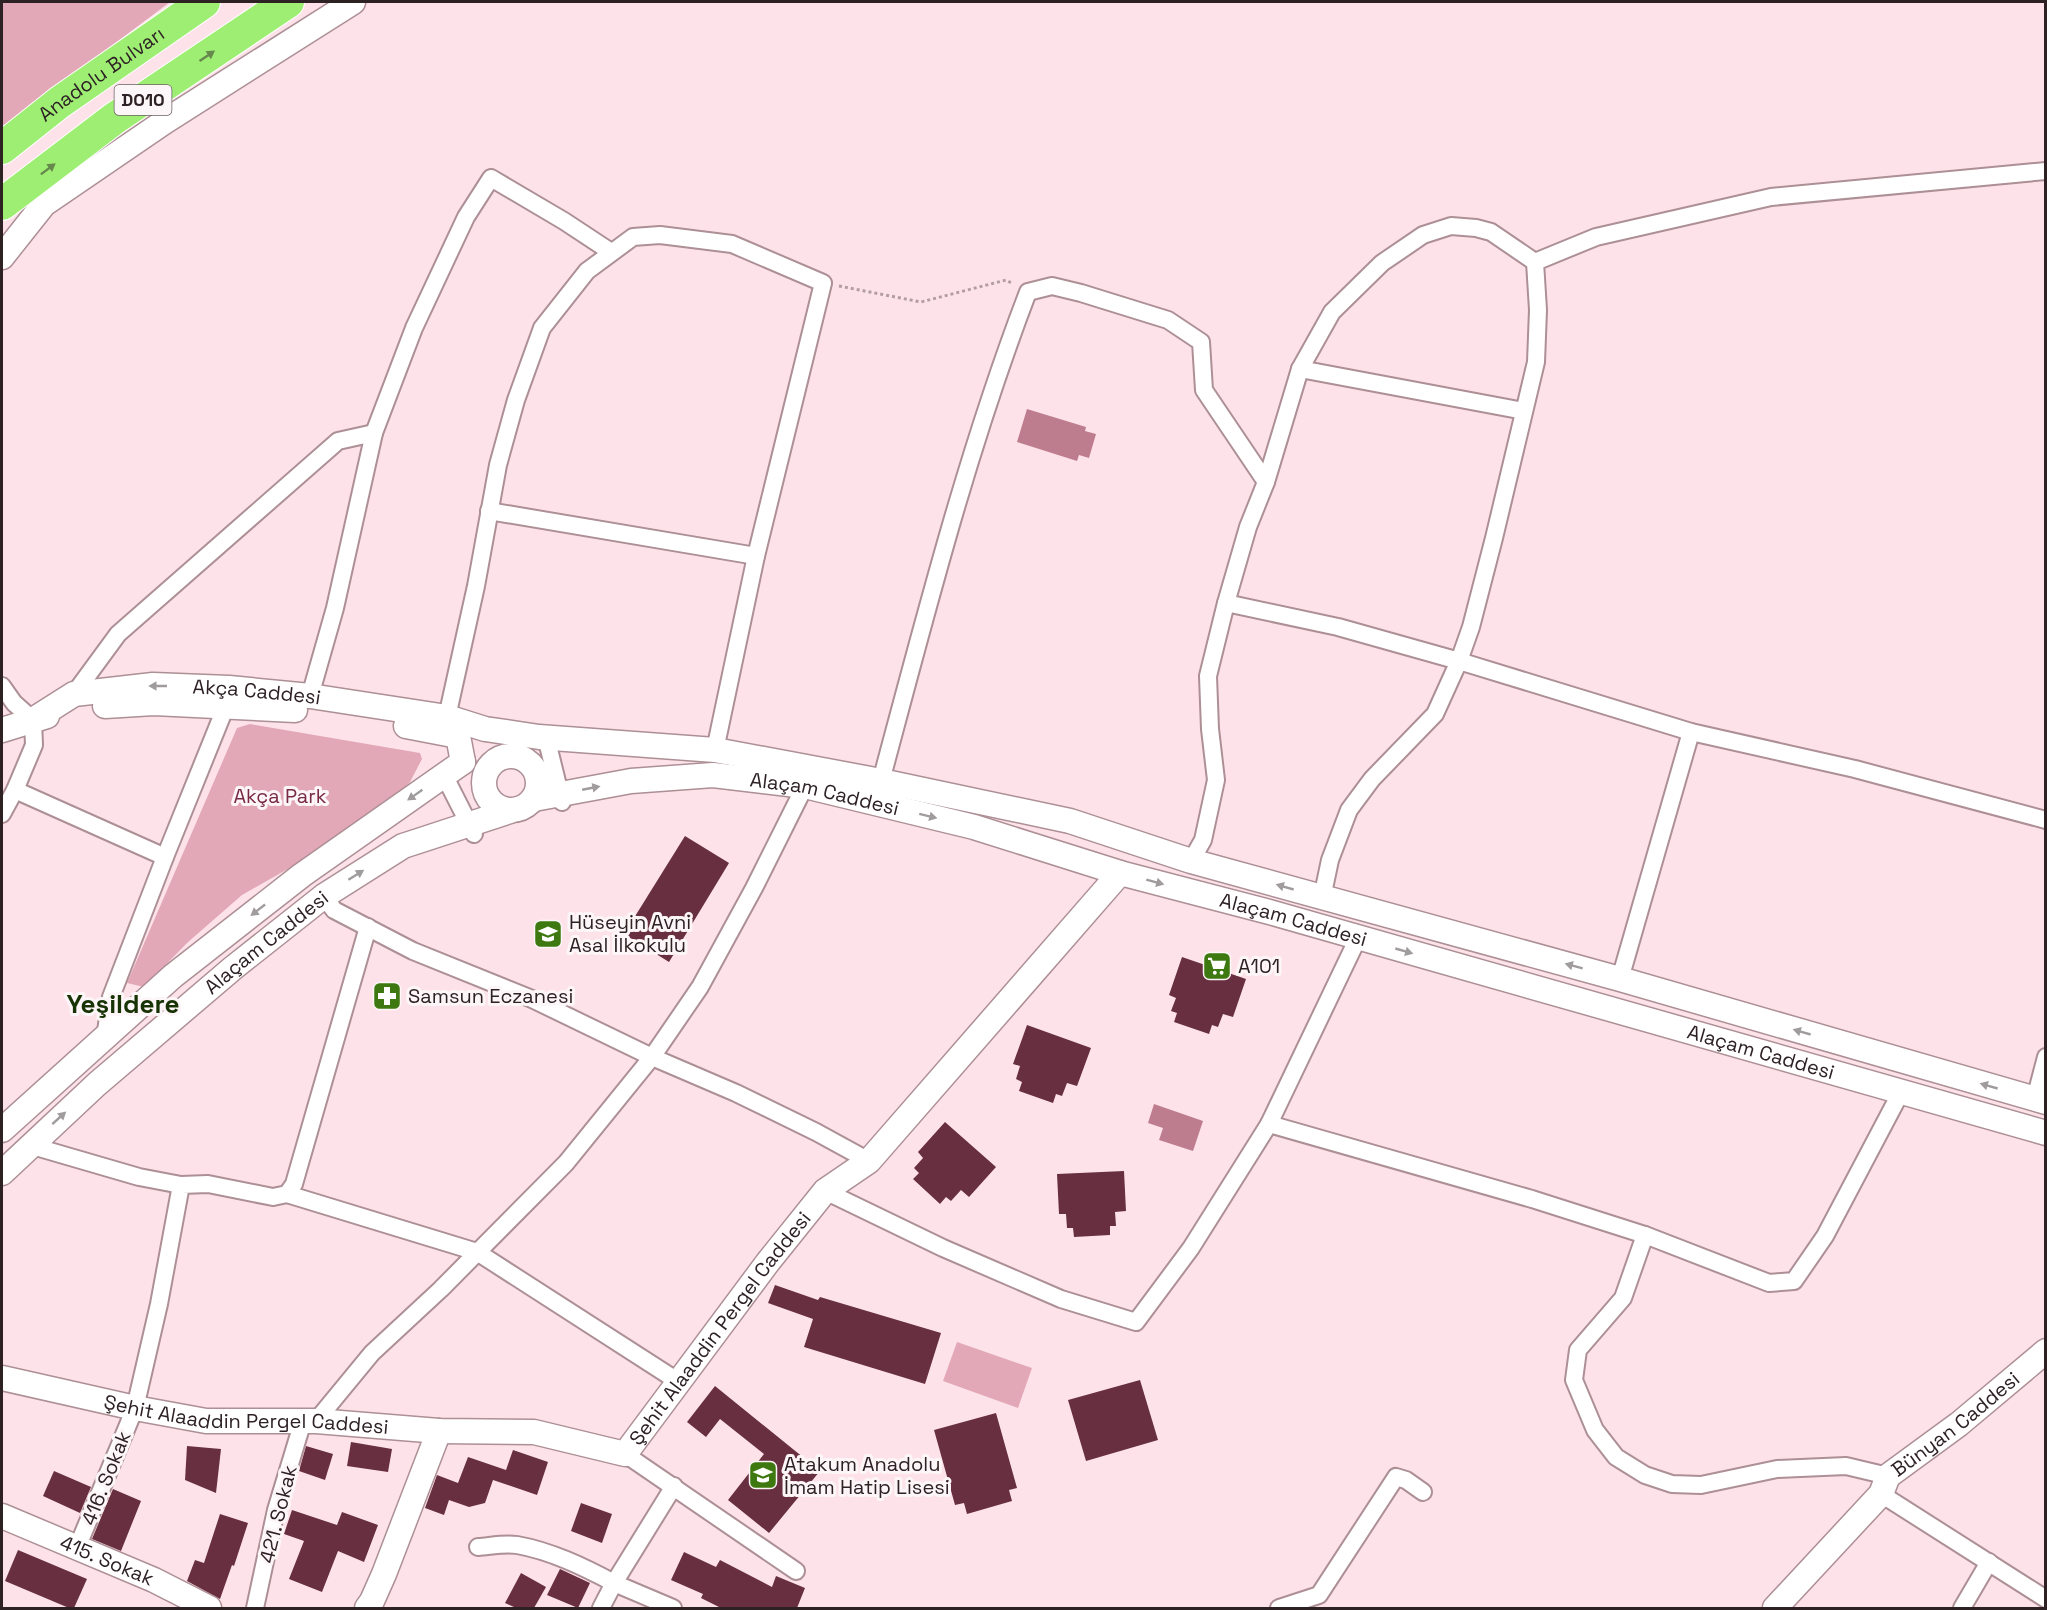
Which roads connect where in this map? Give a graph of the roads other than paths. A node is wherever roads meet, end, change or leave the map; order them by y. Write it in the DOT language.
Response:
graph roads {
  1 [pos="204,2"];
  2 [pos="288,2"];
  3 [pos="353,2"];
  4 [pos="2,148"];
  5 [pos="2046,171"];
  6 [pos="2,204"];
  7 [pos="611,252"];
  8 [pos="2,257"];
  9 [pos="1535,262"];
  10 [pos="1300,369"];
  11 [pos="1524,411"];
  12 [pos="374,433"];
  13 [pos="1266,482"];
  14 [pos="489,511"];
  15 [pos="756,556"];
  16 [pos="1226,603"];
  17 [pos="1459,661"];
  18 [pos="2,686"];
  19 [pos="74,694"];
  20 [pos="309,703"];
  21 [pos="226,706"];
  22 [pos="447,717"];
  23 [pos="33,720"];
  24 [pos="414,722"];
  25 [pos="2,730"];
  26 [pos="1691,732"];
  27 [pos="542,737"];
  28 [pos="715,750"];
  29 [pos="515,756"];
  30 [pos="463,762"];
  31 [pos="490,765"];
  32 [pos="444,775"];
  33 [pos="880,780"];
  34 [pos="805,786"];
  35 [pos="15,790"];
  36 [pos="534,799"];
  37 [pos="561,799"];
  38 [pos="510,811"];
  39 [pos="2,814"];
  40 [pos="2046,820"];
  41 [pos="472,829"];
  42 [pos="165,857"];
  43 [pos="1191,861"];
  44 [pos="1120,873"];
  45 [pos="324,896"];
  46 [pos="1322,897"];
  47 [pos="368,927"];
  48 [pos="1358,938"];
  49 [pos="1620,979"];
  50 [pos="105,1039"];
  51 [pos="652,1057"];
  52 [pos="2046,1057"];
  53 [pos="1901,1092"];
  54 [pos="2041,1101"];
  55 [pos="1269,1124"];
  56 [pos="2,1130"];
  57 [pos="2046,1133"];
  58 [pos="29,1145"];
  59 [pos="869,1161"];
  60 [pos="2,1173"];
  61 [pos="181,1185"];
  62 [pos="825,1191"];
  63 [pos="287,1194"];
  64 [pos="1645,1235"];
  65 [pos="477,1252"];
  66 [pos="2046,1351"];
  67 [pos="2,1378"];
  68 [pos="679,1382"];
  69 [pos="135,1408"];
  70 [pos="310,1421"];
  71 [pos="439,1431"];
  72 [pos="625,1454"];
  73 [pos="1884,1485"];
  74 [pos="674,1486"];
  75 [pos="1423,1492"];
  76 [pos="2,1516"];
  77 [pos="478,1547"];
  78 [pos="77,1548"];
  79 [pos="1989,1562"];
  80 [pos="796,1571"];
  81 [pos="614,1583"];
  82 [pos="2046,1599"];
  83 [pos="209,1608"];
  84 [pos="255,1608"];
  85 [pos="367,1608"];
  86 [pos="601,1608"];
  87 [pos="673,1608"];
  88 [pos="1279,1608"];
  89 [pos="1775,1608"];
  90 [pos="1962,1608"];
  1 -- 4 [label="highway, Anadolu Bulvarı / D010"];
  6 -- 2 [label="highway, D010, one-way"];
  3 -- 8 [label="main road"];
  5 -- 9 [label="street"];
  7 -- 12 [label="street"];
  7 -- 14 [label="street"];
  7 -- 15 [label="street"];
  9 -- 10 [label="street"];
  9 -- 11 [label="street"];
  10 -- 11 [label="street"];
  10 -- 13 [label="street"];
  11 -- 17 [label="street"];
  12 -- 19 [label="street"];
  12 -- 20 [label="street"];
  13 -- 16 [label="street"];
  13 -- 33 [label="street"];
  14 -- 15 [label="street"];
  14 -- 22 [label="street"];
  15 -- 28 [label="street"];
  16 -- 17 [label="street"];
  16 -- 43 [label="street"];
  17 -- 26 [label="street"];
  17 -- 46 [label="street"];
  18 -- 23 [label="street"];
  20 -- 19 [label="main road, Akça Caddesi, one-way"];
  19 -- 23 [label="main road, Akça Caddesi"];
  20 -- 21 [label="main road, Akça Caddesi"];
  20 -- 24 [label="main road, Akça Caddesi"];
  21 -- 23 [label="main road, Akça Caddesi"];
  21 -- 42 [label="street"];
  22 -- 24 [label="main road, Akça Caddesi"];
  22 -- 27 [label="main road, Akça Caddesi"];
  23 -- 25 [label="main road, Akça Caddesi"];
  23 -- 35 [label="street"];
  24 -- 30 [label="main road"];
  26 -- 40 [label="street"];
  26 -- 49 [label="street"];
  27 -- 28 [label="main road, Alaçam Caddesi"];
  27 -- 29 [label="main road"];
  27 -- 37 [label="street"];
  28 -- 33 [label="main road, Alaçam Caddesi"];
  29 -- 31 [label="main road"];
  29 -- 36 [label="main road"];
  30 -- 31 [label="main road"];
  30 -- 32 [label="main road, Alaçam Caddesi"];
  31 -- 38 [label="main road"];
  32 -- 41 [label="street"];
  32 -- 50 [label="main road, Alaçam Caddesi, one-way"];
  33 -- 43 [label="main road, Alaçam Caddesi"];
  37 -- 34 [label="main road, Alaçam Caddesi, one-way"];
  34 -- 44 [label="main road, Alaçam Caddesi, one-way"];
  34 -- 51 [label="street"];
  35 -- 39 [label="street"];
  35 -- 42 [label="street"];
  36 -- 37 [label="main road, Alaçam Caddesi"];
  36 -- 38 [label="main road"];
  38 -- 41 [label="main road, Alaçam Caddesi"];
  45 -- 41 [label="main road, Alaçam Caddesi, one-way"];
  42 -- 50 [label="street"];
  46 -- 43 [label="main road, Alaçam Caddesi, one-way"];
  44 -- 48 [label="main road, Alaçam Caddesi, one-way"];
  44 -- 59 [label="main road, Şehit Alaaddin Pergel Caddesi"];
  45 -- 47 [label="street"];
  58 -- 45 [label="main road, Alaçam Caddesi, one-way"];
  49 -- 46 [label="main road, Alaçam Caddesi, one-way"];
  47 -- 51 [label="street"];
  47 -- 63 [label="street"];
  48 -- 53 [label="main road, Alaçam Caddesi, one-way"];
  48 -- 55 [label="street"];
  54 -- 49 [label="main road, Alaçam Caddesi, one-way"];
  50 -- 56 [label="main road, Alaçam Caddesi"];
  51 -- 59 [label="street"];
  51 -- 65 [label="street"];
  52 -- 54 [label="street"];
  53 -- 57 [label="main road, Alaçam Caddesi"];
  53 -- 64 [label="street"];
  55 -- 62 [label="street"];
  55 -- 64 [label="street"];
  58 -- 60 [label="main road, Alaçam Caddesi"];
  58 -- 61 [label="street"];
  59 -- 62 [label="main road, Şehit Alaaddin Pergel Caddesi"];
  61 -- 63 [label="street"];
  61 -- 69 [label="street, 416. Sokak"];
  62 -- 68 [label="main road, Şehit Alaaddin Pergel Caddesi"];
  63 -- 65 [label="street"];
  64 -- 73 [label="street"];
  65 -- 68 [label="street"];
  65 -- 70 [label="street"];
  66 -- 73 [label="main road, Bünyan Caddesi"];
  67 -- 69 [label="main road, Şehit Alaaddin Pergel Caddesi"];
  68 -- 72 [label="main road, Şehit Alaaddin Pergel Caddesi"];
  69 -- 70 [label="main road, Şehit Alaaddin Pergel Caddesi"];
  69 -- 78 [label="street, 416. Sokak"];
  70 -- 71 [label="main road, Şehit Alaaddin Pergel Caddesi"];
  70 -- 84 [label="street, 421. Sokak"];
  71 -- 72 [label="main road, Şehit Alaaddin Pergel Caddesi"];
  71 -- 85 [label="main road"];
  72 -- 74 [label="street"];
  73 -- 79 [label="street"];
  73 -- 89 [label="main road, Bünyan Caddesi"];
  74 -- 80 [label="street"];
  74 -- 81 [label="street"];
  75 -- 88 [label="street"];
  76 -- 78 [label="main road, 415. Sokak"];
  77 -- 81 [label="street"];
  78 -- 83 [label="main road, 415. Sokak"];
  79 -- 82 [label="street"];
  79 -- 90 [label="street"];
  81 -- 86 [label="street"];
  81 -- 87 [label="street"];
}
